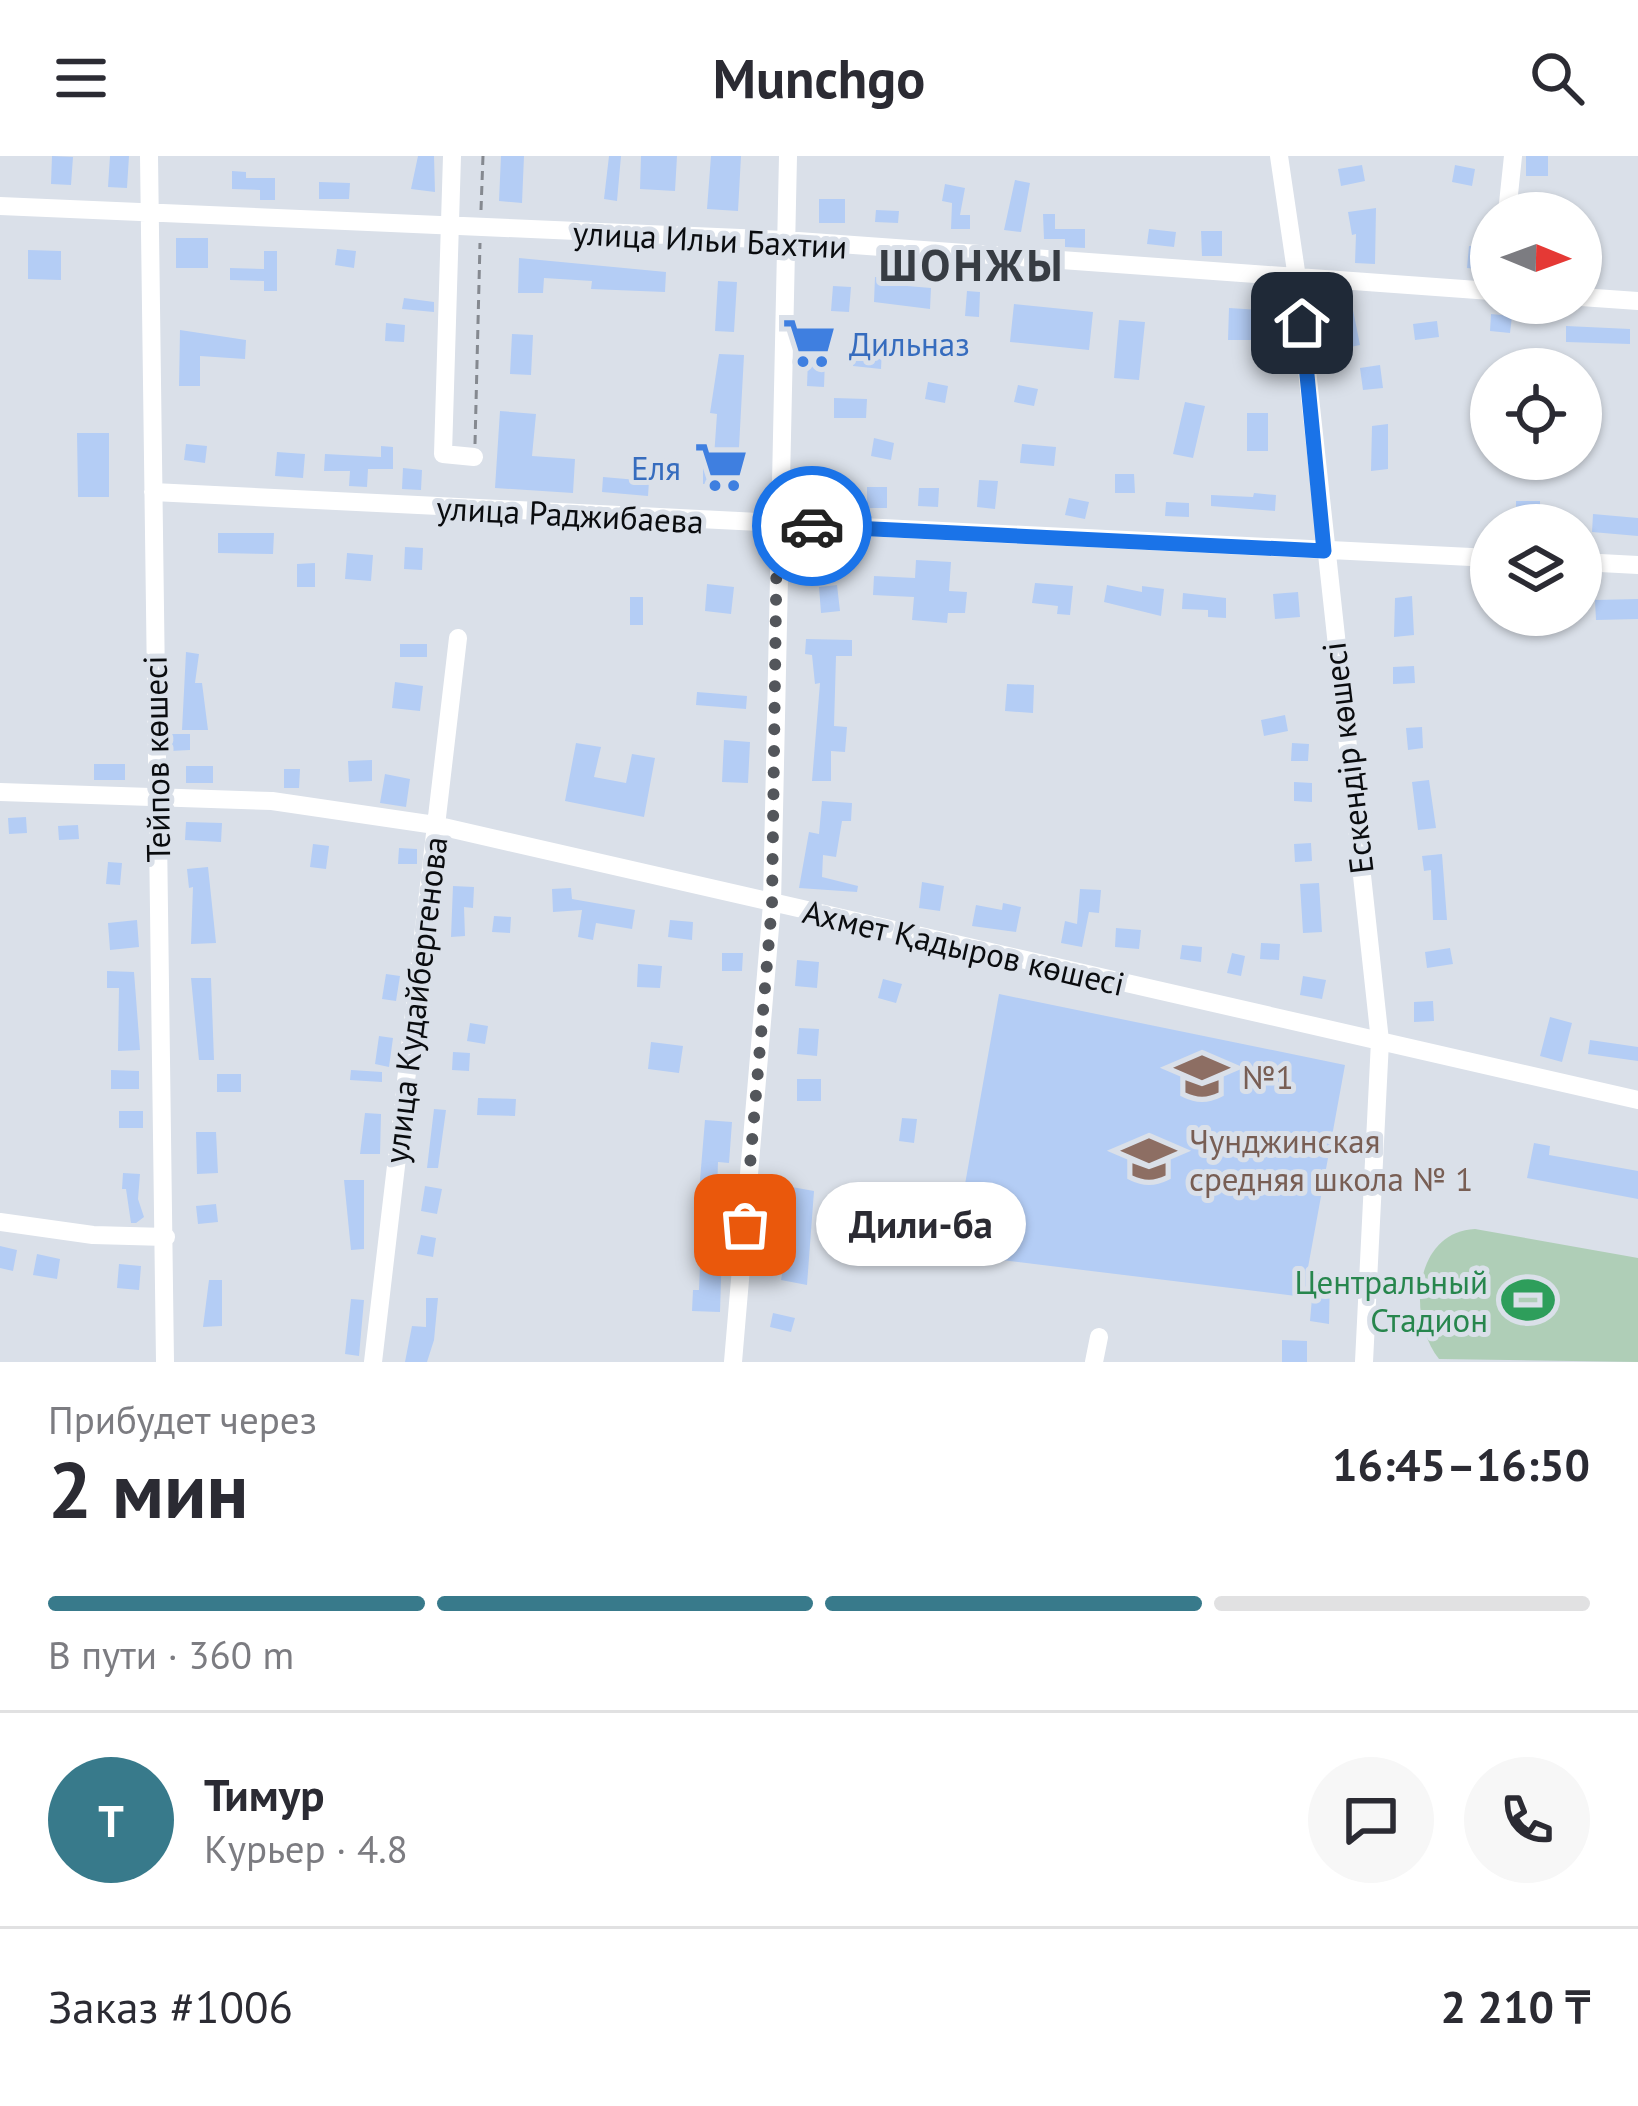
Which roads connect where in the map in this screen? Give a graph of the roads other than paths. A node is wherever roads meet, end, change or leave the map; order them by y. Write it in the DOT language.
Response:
graph roads {
  1 [pos="149,156"];
  2 [pos="452,156"];
  3 [pos="788,156"];
  4 [pos="1279,156"];
  5 [pos="1513,156"];
  6 [pos="1509,192"];
  7 [pos="0,206"];
  8 [pos="149,212"];
  9 [pos="450,225"];
  10 [pos="784,240"];
  11 [pos="1297,278"];
  12 [pos="1470,290"];
  13 [pos="1602,299"];
  14 [pos="1638,302"];
  15 [pos="474,457"];
  16 [pos="153,492"];
  17 [pos="777,525"];
  18 [pos="1324,551"];
  19 [pos="1470,557"];
  20 [pos="1602,563"];
  21 [pos="1638,565"];
  22 [pos="458,638"];
  23 [pos="0,792"];
  24 [pos="156,794"];
  25 [pos="435,825"];
  26 [pos="772,904"];
  27 [pos="1380,1041"];
  28 [pos="1638,1100"];
  29 [pos="0,1222"];
  30 [pos="166,1237"];
  31 [pos="1099,1337"];
  32 [pos="165,1362"];
  33 [pos="373,1362"];
  34 [pos="733,1362"];
  35 [pos="1094,1362"];
  36 [pos="1364,1362"];
  1 -- 8 [label="street, Тейпов көшесі"];
  2 -- 9 [label="street"];
  3 -- 10 [label="street"];
  4 -- 11 [label="street, Ескендір көшесі"];
  5 -- 6 [label="street"];
  7 -- 8 [label="street, улица Ильи Бахтии"];
  8 -- 9 [label="street, улица Ильи Бахтии"];
  8 -- 16 [label="street, Тейпов көшесі"];
  9 -- 10 [label="street, улица Ильи Бахтии"];
  9 -- 15 [label="street"];
  10 -- 11 [label="street, улица Ильи Бахтии"];
  10 -- 17 [label="street"];
  11 -- 12 [label="street, улица Ильи Бахтии"];
  11 -- 18 [label="street, Ескендір көшесі"];
  13 -- 14 [label="street"];
  16 -- 17 [label="street, улица Раджибаева"];
  16 -- 24 [label="street, Тейпов көшесі"];
  17 -- 18 [label="street, улица Раджибаева"];
  17 -- 26 [label="street"];
  18 -- 19 [label="street, улица Раджибаева"];
  18 -- 27 [label="street, Ескендір көшесі"];
  20 -- 21 [label="street"];
  22 -- 25 [label="street, улица Кудайбергенова"];
  23 -- 24 [label="street, Ахмет Қадыров көшесі"];
  24 -- 25 [label="street, Ахмет Қадыров көшесі"];
  24 -- 30 [label="street, Тейпов көшесі"];
  25 -- 26 [label="street, Ахмет Қадыров көшесі"];
  25 -- 33 [label="street, улица Кудайбергенова"];
  26 -- 27 [label="street, Ахмет Қадыров көшесі"];
  26 -- 34 [label="street"];
  27 -- 28 [label="street, Ахмет Қадыров көшесі"];
  27 -- 36 [label="street, Ескендір көшесі"];
  29 -- 30 [label="street"];
  30 -- 32 [label="street, Тейпов көшесі"];
  31 -- 35 [label="street"];
}
